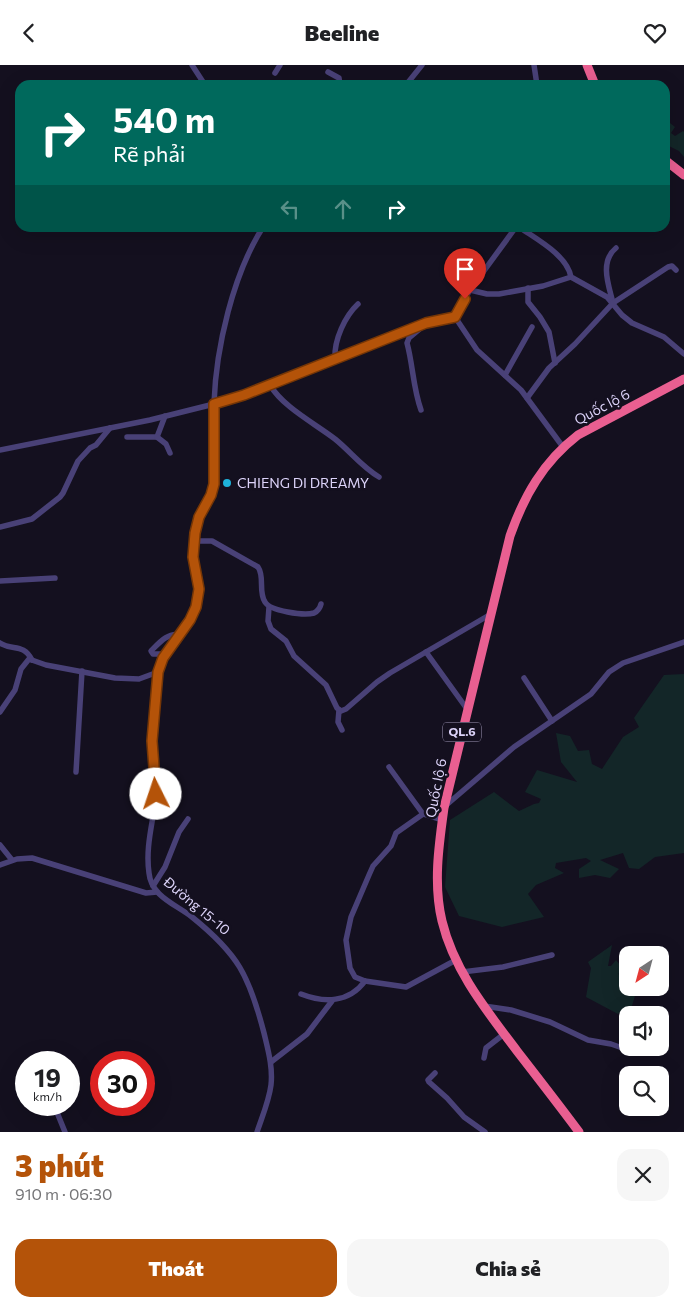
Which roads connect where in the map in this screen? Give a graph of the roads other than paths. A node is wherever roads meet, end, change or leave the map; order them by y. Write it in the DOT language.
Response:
graph roads {
  1 [pos="280,65"];
  2 [pos="422,65"];
  3 [pos="534,65"];
  4 [pos="587,65"];
  5 [pos="195,66"];
  6 [pos="328,72"];
  7 [pos="276,73"];
  8 [pos="203,80"];
  9 [pos="339,80"];
  10 [pos="410,80"];
  11 [pos="536,80"];
  12 [pos="593,80"];
  13 [pos="670,164"];
  14 [pos="684,175"];
  15 [pos="260,232"];
  16 [pos="514,232"];
  17 [pos="525,232"];
  18 [pos="616,248"];
  19 [pos="676,270"];
  20 [pos="571,277"];
  21 [pos="528,288"];
  22 [pos="470,290"];
  23 [pos="613,303"];
  24 [pos="358,304"];
  25 [pos="455,317"];
  26 [pos="426,323"];
  27 [pos="532,327"];
  28 [pos="684,354"];
  29 [pos="335,358"];
  30 [pos="555,363"];
  31 [pos="505,375"];
  32 [pos="684,379"];
  33 [pos="270,385"];
  34 [pos="527,398"];
  35 [pos="214,404"];
  36 [pos="421,410"];
  37 [pos="165,416"];
  38 [pos="110,428"];
  39 [pos="127,437"];
  40 [pos="157,437"];
  41 [pos="563,447"];
  42 [pos="0,450"];
  43 [pos="170,453"];
  44 [pos="379,477"];
  45 [pos="0,527"];
  46 [pos="194,541"];
  47 [pos="55,578"];
  48 [pos="0,581"];
  49 [pos="321,604"];
  50 [pos="269,607"];
  51 [pos="493,613"];
  52 [pos="180,635"];
  53 [pos="684,642"];
  54 [pos="0,643"];
  55 [pos="426,652"];
  56 [pos="165,655"];
  57 [pos="32,660"];
  58 [pos="82,671"];
  59 [pos="158,672"];
  60 [pos="524,678"];
  61 [pos="467,709"];
  62 [pos="339,710"];
  63 [pos="0,712"];
  64 [pos="552,721"];
  65 [pos="342,730"];
  66 [pos="389,767"];
  67 [pos="76,772"];
  68 [pos="444,808"];
  69 [pos="423,815"];
  70 [pos="188,819"];
  71 [pos="442,820"];
  72 [pos="0,845"];
  73 [pos="12,860"];
  74 [pos="0,865"];
  75 [pos="153,886"];
  76 [pos="157,893"];
  77 [pos="552,955"];
  78 [pos="456,960"];
  79 [pos="462,972"];
  80 [pos="365,981"];
  81 [pos="301,995"];
  82 [pos="332,1001"];
  83 [pos="483,1006"];
  84 [pos="504,1034"];
  85 [pos="619,1047"];
  86 [pos="484,1058"];
  87 [pos="271,1062"];
  88 [pos="434,1073"];
  89 [pos="58,1116"];
  90 [pos="65,1132"];
  91 [pos="258,1132"];
  92 [pos="485,1132"];
  93 [pos="580,1132"];
  1 -- 7 [label="street"];
  2 -- 10 [label="street"];
  3 -- 11 [label="street"];
  4 -- 12 [label="highway"];
  5 -- 8 [label="street"];
  6 -- 9 [label="street"];
  13 -- 14 [label="highway"];
  15 -- 35 [label="street, Đường 15-10"];
  16 -- 22 [label="street"];
  17 -- 20 [label="street"];
  18 -- 23 [label="street"];
  19 -- 23 [label="street"];
  20 -- 21 [label="street"];
  20 -- 23 [label="street"];
  21 -- 22 [label="street"];
  21 -- 30 [label="street"];
  22 -- 25 [label="street"];
  23 -- 28 [label="street"];
  23 -- 30 [label="street"];
  24 -- 29 [label="street"];
  25 -- 26 [label="street"];
  25 -- 31 [label="street"];
  26 -- 29 [label="street"];
  26 -- 36 [label="street"];
  27 -- 31 [label="street"];
  29 -- 33 [label="street"];
  30 -- 34 [label="street"];
  31 -- 34 [label="street"];
  32 -- 41 [label="highway, Quốc lộ 6 / QL.6"];
  33 -- 35 [label="street"];
  33 -- 44 [label="street"];
  34 -- 41 [label="street"];
  35 -- 37 [label="street"];
  35 -- 46 [label="street, Đường 15-10"];
  37 -- 38 [label="street"];
  37 -- 40 [label="street"];
  38 -- 42 [label="street"];
  38 -- 45 [label="street"];
  39 -- 40 [label="street"];
  40 -- 43 [label="street"];
  41 -- 51 [label="highway, Quốc lộ 6 / QL.6"];
  46 -- 50 [label="street"];
  46 -- 52 [label="street, Đường 15-10"];
  47 -- 48 [label="street"];
  49 -- 50 [label="street"];
  50 -- 62 [label="street"];
  51 -- 55 [label="street"];
  51 -- 61 [label="highway, Quốc lộ 6 / QL.6"];
  52 -- 56 [label="street, Đường 15-10"];
  52 -- 56 [label="street"];
  53 -- 64 [label="street"];
  54 -- 57 [label="street"];
  55 -- 61 [label="street"];
  55 -- 62 [label="street"];
  56 -- 59 [label="street, Đường 15-10"];
  57 -- 58 [label="street"];
  57 -- 63 [label="street"];
  58 -- 59 [label="street"];
  58 -- 67 [label="street"];
  59 -- 75 [label="street, Đường 15-10"];
  60 -- 64 [label="street"];
  61 -- 68 [label="highway, Quốc lộ 6 / QL.6"];
  62 -- 65 [label="street"];
  64 -- 68 [label="street"];
  66 -- 69 [label="street"];
  68 -- 71 [label="highway, Quốc lộ 6 / QL.6"];
  69 -- 71 [label="street"];
  69 -- 80 [label="street"];
  70 -- 75 [label="street"];
  71 -- 78 [label="highway, Quốc lộ 6 / QL.6"];
  72 -- 73 [label="street"];
  73 -- 74 [label="street"];
  73 -- 76 [label="street"];
  75 -- 76 [label="street, Đường 15-10"];
  76 -- 87 [label="street, Đường 15-10"];
  77 -- 79 [label="street"];
  78 -- 79 [label="highway, Quốc lộ 6 / QL.6"];
  78 -- 80 [label="street"];
  79 -- 83 [label="highway, Quốc lộ 6 / QL.6"];
  80 -- 82 [label="street"];
  81 -- 82 [label="street"];
  82 -- 87 [label="street"];
  83 -- 84 [label="highway, Quốc lộ 6 / QL.6"];
  83 -- 85 [label="street"];
  84 -- 86 [label="street"];
  84 -- 93 [label="highway, Quốc lộ 6 / QL.6"];
  87 -- 91 [label="street, Đường 15-10"];
  88 -- 92 [label="street"];
  89 -- 90 [label="street"];
}
